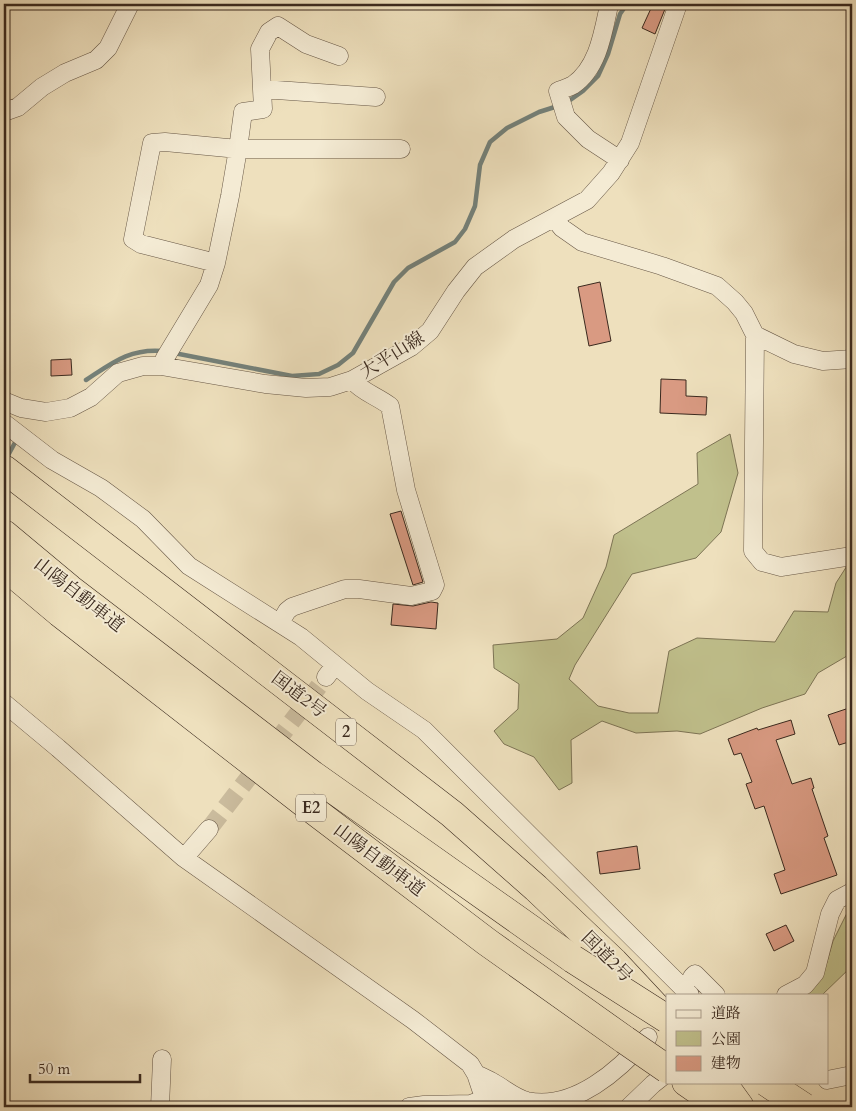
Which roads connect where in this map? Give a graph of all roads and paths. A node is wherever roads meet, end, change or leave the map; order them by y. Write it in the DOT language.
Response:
graph roads {
  1 [pos="130,4"];
  2 [pos="678,4"];
  3 [pos="610,5"];
  4 [pos="339,56"];
  5 [pos="262,90"];
  6 [pos="376,96"];
  7 [pos="4,112"];
  8 [pos="238,149"];
  9 [pos="401,149"];
  10 [pos="620,160"];
  11 [pos="554,218"];
  12 [pos="216,264"];
  13 [pos="755,334"];
  14 [pos="166,356"];
  15 [pos="852,359"];
  16 [pos="352,380"];
  17 [pos="4,401"];
  18 [pos="6,425"];
  19 [pos="4,470"];
  20 [pos="4,534"];
  21 [pos="852,556"];
  22 [pos="4,566"];
  23 [pos="280,623"];
  24 [pos="4,704"];
  25 [pos="209,829"];
  26 [pos="184,858"];
  27 [pos="852,892"];
  28 [pos="691,986"];
  29 [pos="715,994"];
  30 [pos="788,994"];
  31 [pos="652,1029"];
  32 [pos="162,1059"];
  33 [pos="666,1066"];
  34 [pos="476,1074"];
  35 [pos="666,1074"];
  36 [pos="852,1075"];
  37 [pos="828,1080"];
  38 [pos="689,1084"];
  39 [pos="723,1084"];
  40 [pos="769,1084"];
  41 [pos="771,1084"];
  42 [pos="493,1103"];
  43 [pos="160,1107"];
  44 [pos="409,1107"];
  45 [pos="629,1107"];
  46 [pos="722,1107"];
  47 [pos="740,1107"];
  48 [pos="785,1107"];
  49 [pos="804,1107"];
  1 -- 7 [label="street"];
  2 -- 10 [label="street, 大平山線"];
  3 -- 10 [label="street"];
  4 -- 5 [label="street"];
  5 -- 6 [label="street"];
  5 -- 8 [label="street"];
  8 -- 9 [label="street"];
  8 -- 12 [label="street"];
  8 -- 12 [label="street"];
  10 -- 11 [label="street, 大平山線"];
  11 -- 13 [label="street"];
  11 -- 16 [label="street, 大平山線"];
  12 -- 14 [label="street"];
  13 -- 15 [label="street"];
  13 -- 21 [label="street"];
  14 -- 16 [label="street, 大平山線"];
  14 -- 17 [label="street, 大平山線"];
  16 -- 23 [label="street"];
  18 -- 23 [label="street"];
  19 -- 31 [label="highway, 国道2号 / 2"];
  20 -- 31 [label="highway, 山陽自動車道 / E2, bridge"];
  22 -- 31 [label="highway, 山陽自動車道 / E2"];
  23 -- 28 [label="street"];
  24 -- 26 [label="street"];
  25 -- 26 [label="street"];
  26 -- 34 [label="street"];
  27 -- 30 [label="street"];
  28 -- 29 [label="street"];
  31 -- 33 [label="highway, 山陽自動車道 / E2, bridge"];
  31 -- 34 [label="street"];
  32 -- 43 [label="street"];
  34 -- 42 [label="street"];
  35 -- 45 [label="street"];
  36 -- 37 [label="street"];
  38 -- 46 [label="highway"];
  39 -- 47 [label="highway"];
  40 -- 49 [label="highway, bridge"];
  41 -- 48 [label="street"];
  42 -- 44 [label="street"];
}
